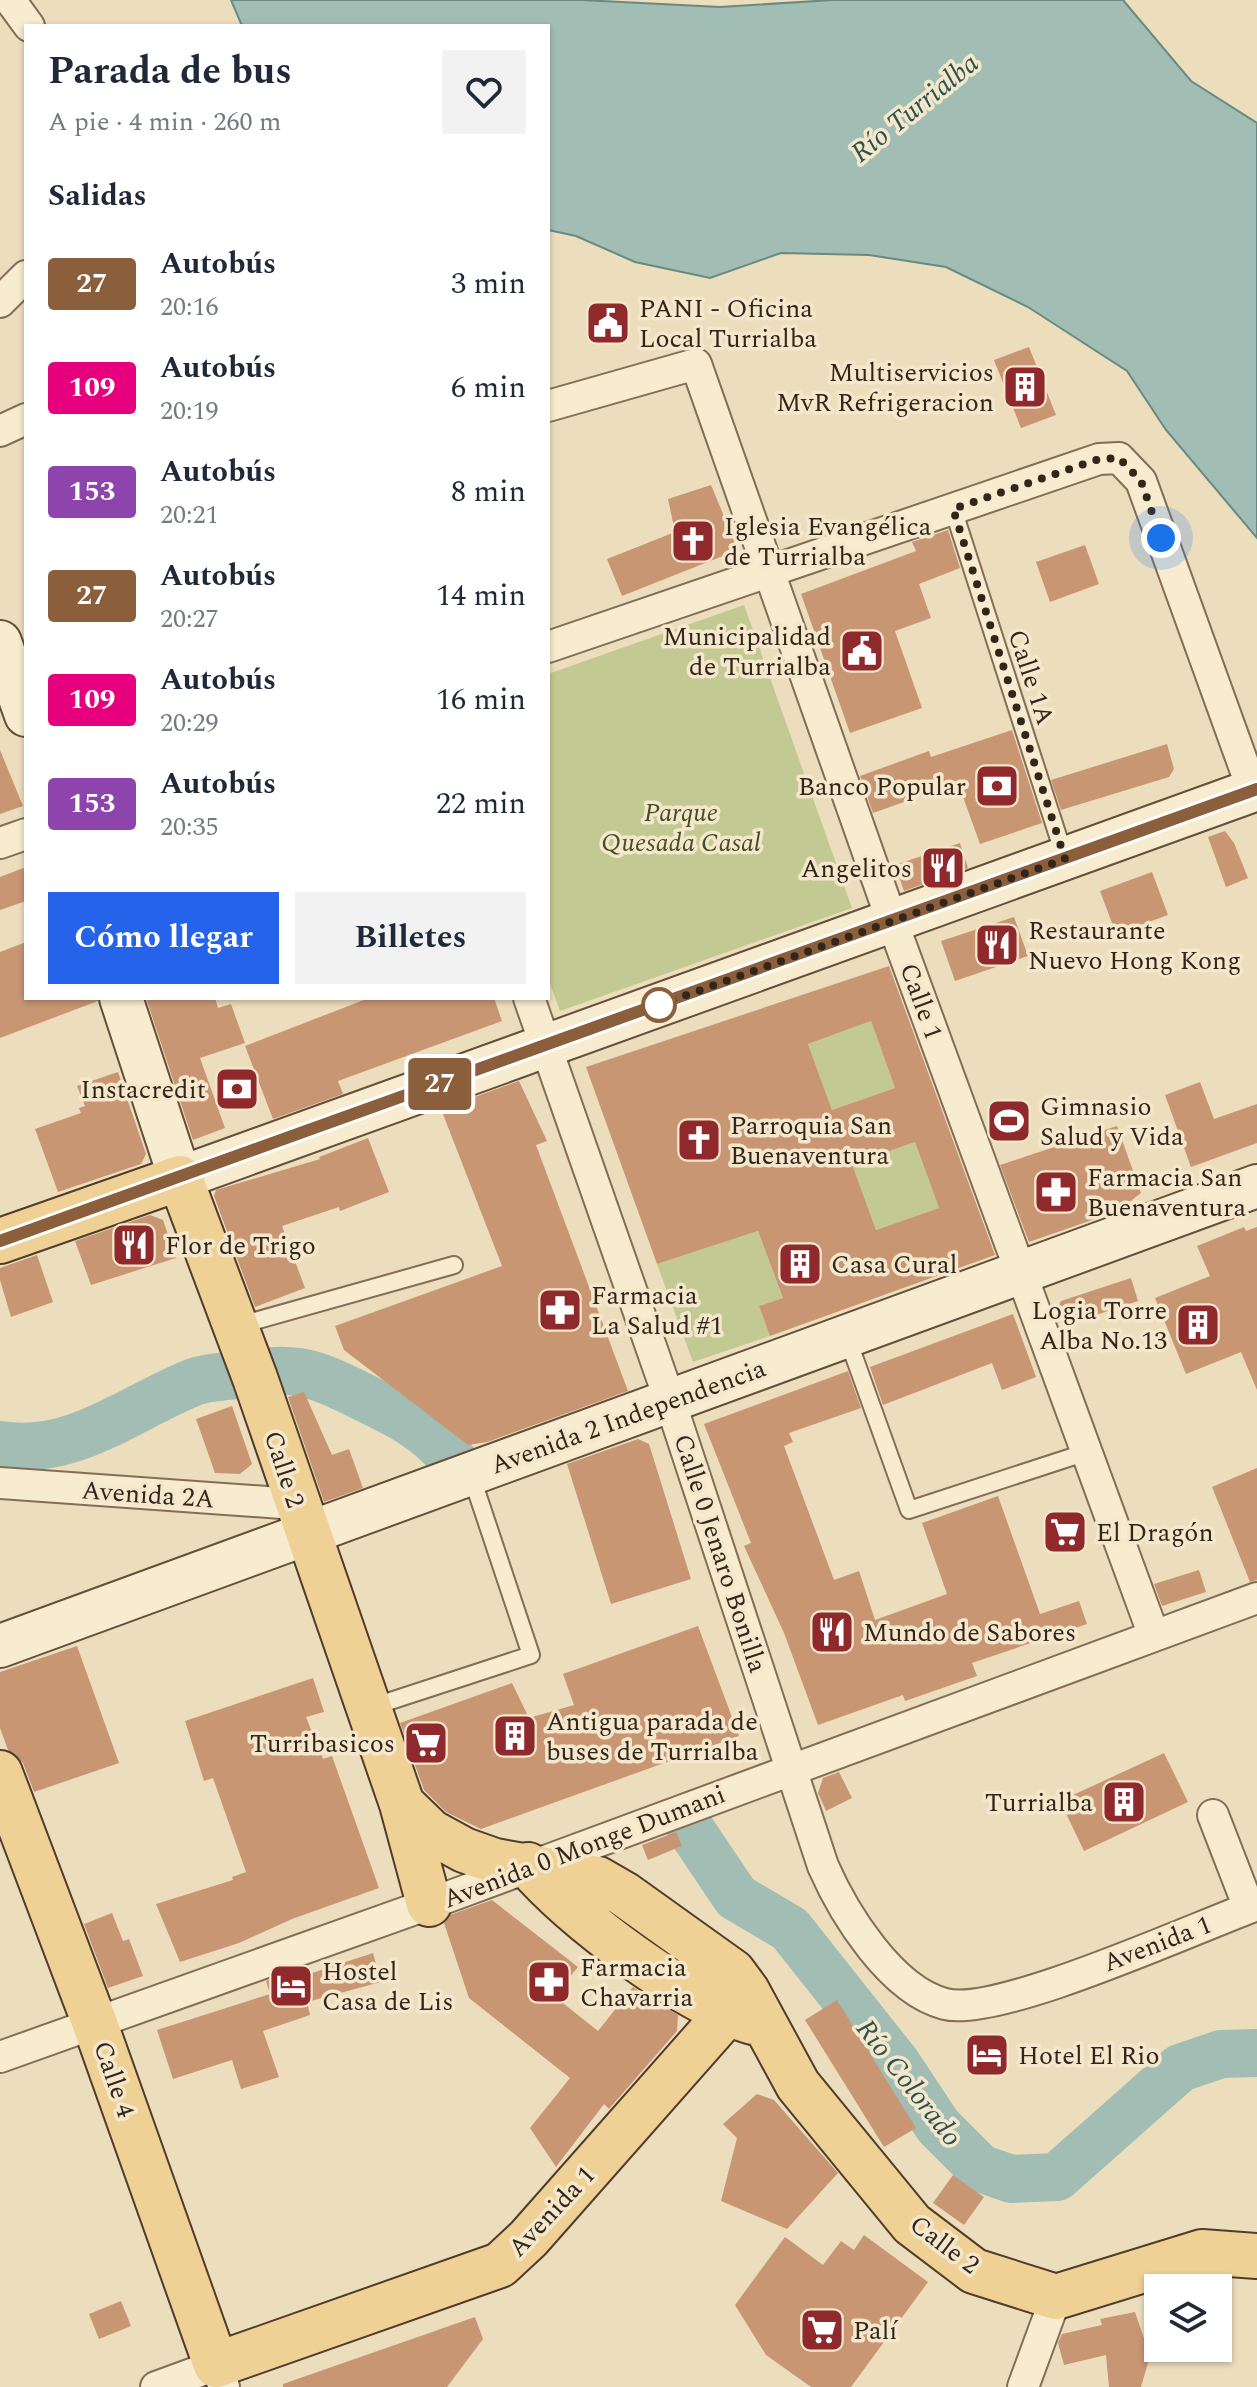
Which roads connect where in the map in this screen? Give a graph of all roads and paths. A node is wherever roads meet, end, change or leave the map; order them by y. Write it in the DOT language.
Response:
graph roads {
  1 [pos="10,0"];
  2 [pos="28,24"];
  3 [pos="24,278"];
  4 [pos="0,302"];
  5 [pos="550,405"];
  6 [pos="24,420"];
  7 [pos="0,431"];
  8 [pos="953,509"];
  9 [pos="771,573"];
  10 [pos="0,642"];
  11 [pos="550,646"];
  12 [pos="24,709"];
  13 [pos="1256,794"];
  14 [pos="24,835"];
  15 [pos="0,843"];
  16 [pos="1065,859"];
  17 [pos="892,921"];
  18 [pos="122,1000"];
  19 [pos="530,1000"];
  20 [pos="546,1046"];
  21 [pos="180,1178"];
  22 [pos="1257,1186"];
  23 [pos="0,1241"];
  24 [pos="454,1265"];
  25 [pos="1021,1272"];
  26 [pos="238,1331"];
  27 [pos="847,1336"];
  28 [pos="670,1401"];
  29 [pos="1087,1452"];
  30 [pos="471,1473"];
  31 [pos="0,1483"];
  32 [pos="301,1518"];
  33 [pos="1257,1598"];
  34 [pos="1154,1636"];
  35 [pos="0,1646"];
  36 [pos="371,1707"];
  37 [pos="792,1767"];
  38 [pos="0,1773"];
  39 [pos="402,1804"];
  40 [pos="1213,1815"];
  41 [pos="623,1831"];
  42 [pos="528,1865"];
  43 [pos="576,1875"];
  44 [pos="429,1904"];
  45 [pos="1253,1906"];
  46 [pos="964,2007"];
  47 [pos="747,2010"];
  48 [pos="95,2024"];
  49 [pos="0,2057"];
  50 [pos="1257,2256"];
  51 [pos="1056,2297"];
  52 [pos="220,2376"];
  53 [pos="156,2387"];
  54 [pos="1023,2387"];
  1 -- 2 [label="street"];
  3 -- 4 [label="street"];
  5 -- 9 [label="street, Calle 1"];
  6 -- 7 [label="street"];
  8 -- 9 [label="street"];
  8 -- 13 [label="street"];
  8 -- 16 [label="lane, Calle 1A"];
  9 -- 11 [label="street"];
  9 -- 17 [label="street, Calle 1"];
  10 -- 12 [label="street"];
  13 -- 16 [label="street"];
  14 -- 15 [label="street"];
  16 -- 17 [label="street"];
  17 -- 20 [label="street"];
  17 -- 25 [label="street, Calle 1"];
  18 -- 21 [label="street, Calle 2"];
  19 -- 20 [label="street, Calle 0 Jenaro Bonilla"];
  20 -- 21 [label="street"];
  20 -- 28 [label="street, Calle 0 Jenaro Bonilla"];
  21 -- 23 [label="main road"];
  21 -- 26 [label="main road, Calle 2"];
  22 -- 25 [label="street, Avenida 2 Independencia"];
  24 -- 26 [label="lane"];
  25 -- 27 [label="street, Avenida 2 Independencia"];
  25 -- 29 [label="street, Calle 1"];
  26 -- 32 [label="main road, Calle 2"];
  27 -- 28 [label="street, Avenida 2 Independencia"];
  27 -- 29 [label="lane"];
  28 -- 30 [label="street, Avenida 2 Independencia"];
  28 -- 37 [label="street, Calle 0 Jenaro Bonilla"];
  29 -- 34 [label="street, Calle 1"];
  30 -- 32 [label="street, Avenida 2 Independencia"];
  30 -- 36 [label="lane"];
  31 -- 32 [label="street, Avenida 2A"];
  32 -- 35 [label="street, Avenida 2 Independencia"];
  32 -- 36 [label="main road, Calle 2"];
  33 -- 34 [label="street, Avenida 0 Monge Dumani"];
  34 -- 37 [label="street, Avenida 0 Monge Dumani"];
  36 -- 39 [label="main road, Calle 2"];
  37 -- 41 [label="street, Avenida 0 Monge Dumani"];
  37 -- 46 [label="street, Calle 0 Jenaro Bonilla"];
  38 -- 48 [label="main road, Calle 4"];
  39 -- 42 [label="main road, Calle 2"];
  39 -- 44 [label="main road"];
  40 -- 45 [label="street"];
  41 -- 42 [label="street, Avenida 0 Monge Dumani"];
  41 -- 43 [label="street"];
  42 -- 43 [label="main road, Calle 2"];
  42 -- 44 [label="street, Avenida 0 Monge Dumani"];
  42 -- 47 [label="main road, Calle 2"];
  43 -- 47 [label="main road, Calle 2"];
  44 -- 48 [label="street, Avenida 0 Monge Dumani"];
  45 -- 46 [label="street, Avenida 1"];
  47 -- 51 [label="main road, Calle 2"];
  47 -- 52 [label="main road, Avenida 1"];
  48 -- 49 [label="street, Avenida 0 Monge Dumani"];
  48 -- 52 [label="main road, Calle 4"];
  50 -- 51 [label="main road"];
  51 -- 54 [label="street"];
  52 -- 53 [label="street, Avenida 1"];
}
